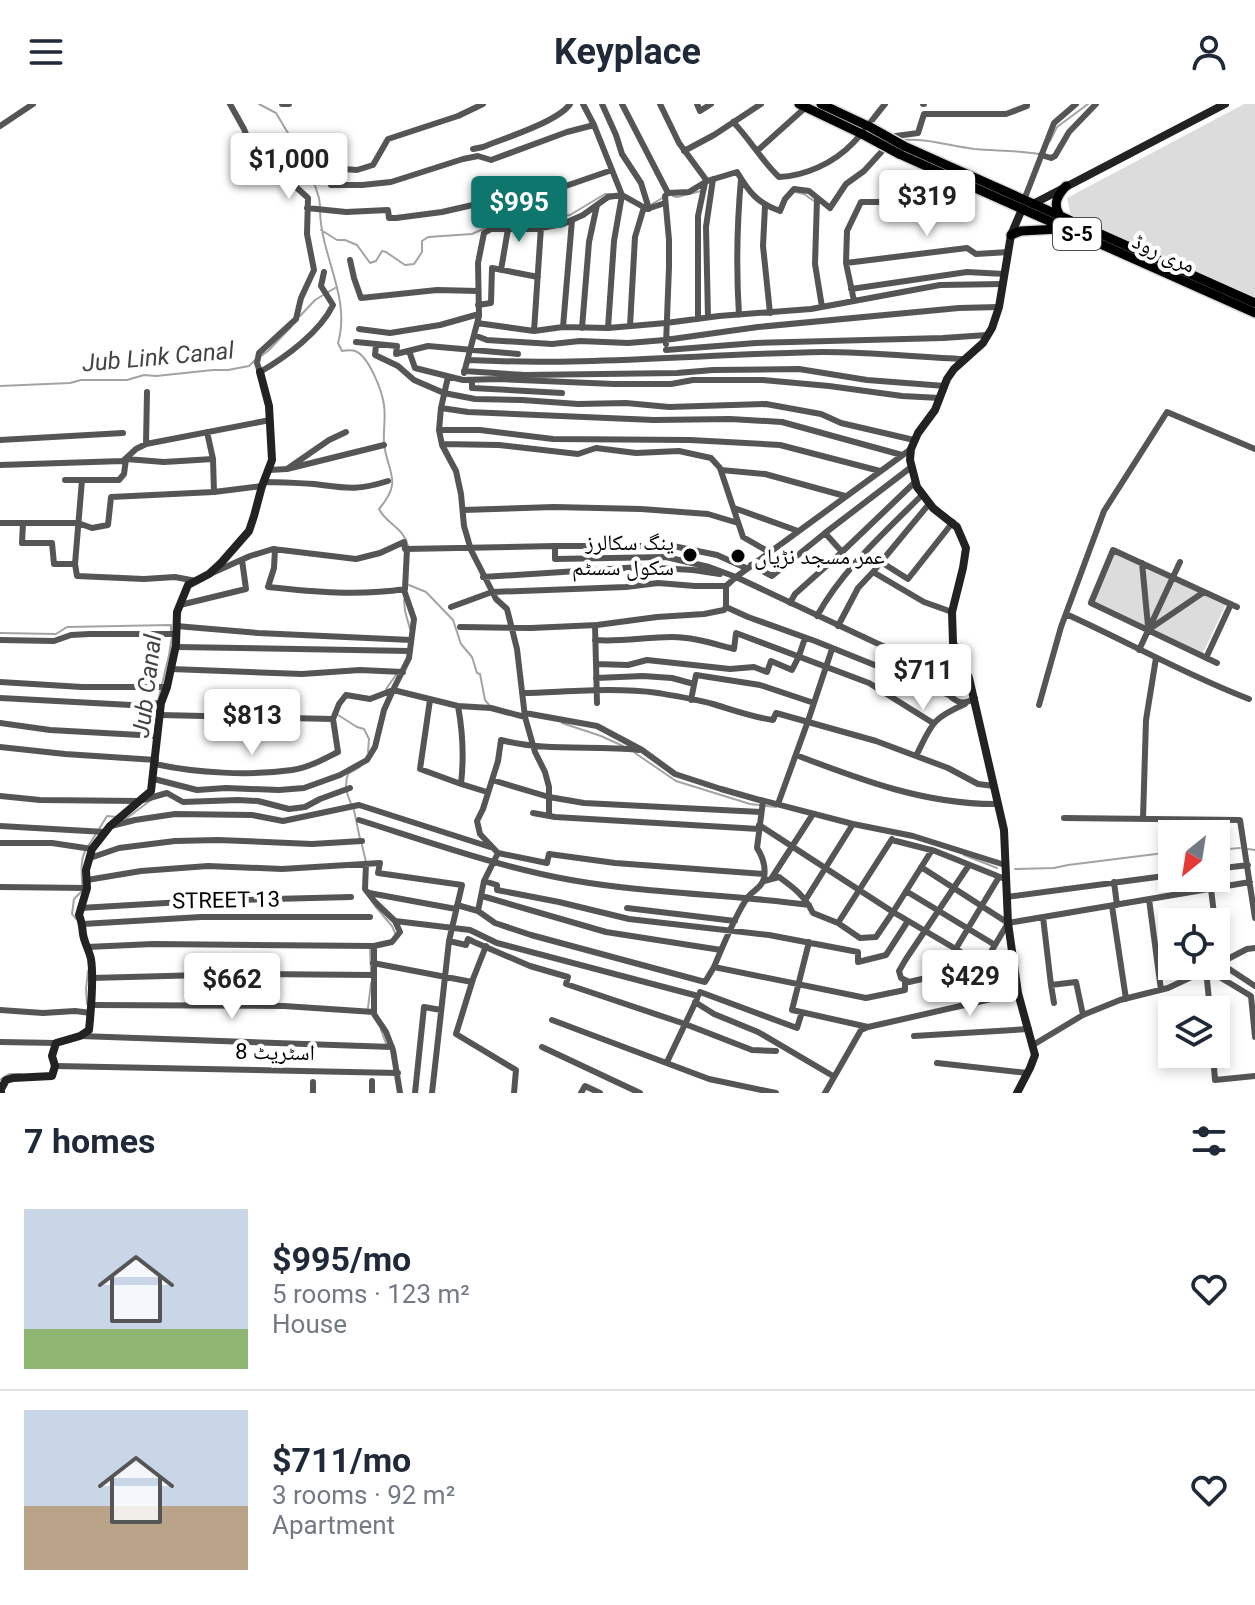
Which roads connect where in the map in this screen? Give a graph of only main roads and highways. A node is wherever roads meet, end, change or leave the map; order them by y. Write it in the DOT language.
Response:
graph roads {
  1 [pos="823,104"];
  2 [pos="1225,104"];
  3 [pos="802,106"];
  4 [pos="867,131"];
  5 [pos="1066,186"];
  6 [pos="1026,205"];
  7 [pos="1061,217"];
  8 [pos="1064,228"];
  9 [pos="1011,235"];
  10 [pos="1207,287"];
  11 [pos="1255,303"];
  12 [pos="1255,313"];
  13 [pos="260,372"];
  14 [pos="1,1090"];
  15 [pos="1017,1093"];
  1 -- 4 [label="main road, مری روڈ / S-5"];
  2 -- 5 [label="main road"];
  3 -- 4 [label="main road, مری روڈ / S-5"];
  4 -- 6 [label="main road, مری روڈ / S-5, bridge"];
  5 -- 6 [label="main road"];
  5 -- 7 [label="main road"];
  6 -- 7 [label="main road, مری روڈ / S-5"];
  6 -- 8 [label="main road, مری روڈ / S-5"];
  6 -- 9 [label="main road"];
  7 -- 10 [label="main road, مری روڈ / S-5"];
  8 -- 9 [label="main road"];
  8 -- 10 [label="main road, مری روڈ / S-5"];
  9 -- 15 [label="main road"];
  10 -- 11 [label="main road, مری روڈ / S-5"];
  10 -- 12 [label="main road, مری روڈ / S-5"];
  13 -- 14 [label="main road"];
}
